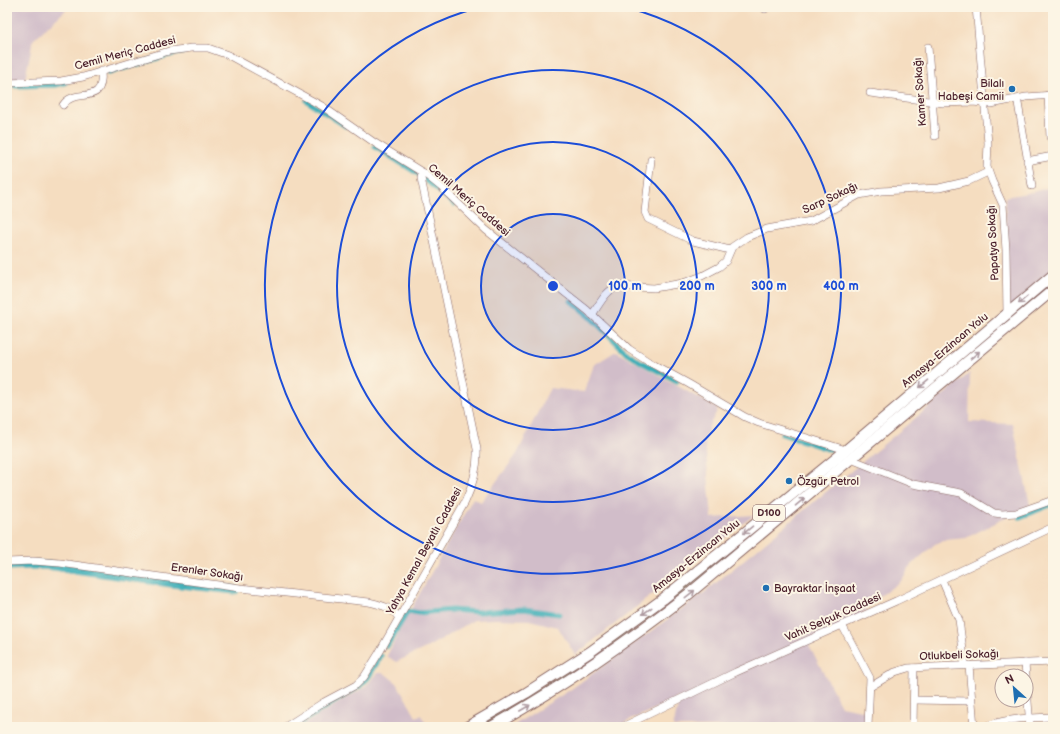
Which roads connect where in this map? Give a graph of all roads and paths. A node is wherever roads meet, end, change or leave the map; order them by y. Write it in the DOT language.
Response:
graph roads {
  1 [pos="976,7"];
  2 [pos="928,46"];
  3 [pos="101,71"];
  4 [pos="7,83"];
  5 [pos="870,93"];
  6 [pos="1050,95"];
  7 [pos="932,101"];
  8 [pos="1018,103"];
  9 [pos="985,104"];
  10 [pos="63,105"];
  11 [pos="935,136"];
  12 [pos="1050,137"];
  13 [pos="1053,156"];
  14 [pos="650,160"];
  15 [pos="1027,161"];
  16 [pos="422,172"];
  17 [pos="988,172"];
  18 [pos="1032,186"];
  19 [pos="730,250"];
  20 [pos="1053,275"];
  21 [pos="1053,290"];
  22 [pos="1007,314"];
  23 [pos="592,315"];
  24 [pos="846,450"];
  25 [pos="851,459"];
  26 [pos="1053,500"];
  27 [pos="1053,526"];
  28 [pos="7,562"];
  29 [pos="942,580"];
  30 [pos="399,618"];
  31 [pos="842,625"];
  32 [pos="1053,662"];
  33 [pos="1025,663"];
  34 [pos="967,665"];
  35 [pos="914,668"];
  36 [pos="870,687"];
  37 [pos="914,700"];
  38 [pos="971,701"];
  39 [pos="1053,717"];
  40 [pos="1029,718"];
  41 [pos="994,725"];
  42 [pos="625,726"];
  43 [pos="285,727"];
  44 [pos="467,727"];
  45 [pos="491,727"];
  46 [pos="868,727"];
  47 [pos="913,727"];
  48 [pos="974,727"];
  49 [pos="984,727"];
  50 [pos="1030,727"];
  1 -- 9 [label="street, Papatya Sokağı"];
  2 -- 7 [label="street, Kamer Sokağı"];
  3 -- 4 [label="street, Cemil Meriç Caddesi"];
  3 -- 10 [label="street"];
  3 -- 16 [label="street, Cemil Meriç Caddesi"];
  5 -- 7 [label="street"];
  6 -- 9 [label="street"];
  6 -- 12 [label="street"];
  7 -- 9 [label="street"];
  7 -- 11 [label="street, Kamer Sokağı"];
  8 -- 15 [label="street"];
  9 -- 17 [label="street, Papatya Sokağı"];
  13 -- 15 [label="street"];
  14 -- 19 [label="street"];
  15 -- 18 [label="street"];
  16 -- 23 [label="street, Cemil Meriç Caddesi"];
  16 -- 30 [label="street, Yahya Kemal Beyatlı Caddesi"];
  17 -- 19 [label="street, Sarp Sokağı"];
  17 -- 22 [label="street, Papatya Sokağı"];
  19 -- 23 [label="street, Sarp Sokağı"];
  20 -- 22 [label="highway, Amasya-Erzincan Yolu / D100, one-way"];
  25 -- 21 [label="highway, D100, one-way"];
  22 -- 24 [label="highway, Amasya-Erzincan Yolu / D100, one-way"];
  23 -- 24 [label="street, Cemil Meriç Caddesi"];
  24 -- 44 [label="highway, Amasya-Erzincan Yolu / D100, one-way"];
  25 -- 26 [label="street"];
  45 -- 25 [label="highway, D100, one-way"];
  27 -- 29 [label="street, Vahit Selçuk Caddesi"];
  28 -- 30 [label="street, Erenler Sokağı"];
  29 -- 31 [label="street, Vahit Selçuk Caddesi"];
  29 -- 34 [label="street"];
  30 -- 43 [label="street, Yahya Kemal Beyatlı Caddesi"];
  31 -- 36 [label="street"];
  31 -- 42 [label="street, Vahit Selçuk Caddesi"];
  32 -- 33 [label="street, Otlukbeli Sokağı"];
  33 -- 34 [label="street, Otlukbeli Sokağı"];
  33 -- 40 [label="street"];
  34 -- 35 [label="street, Otlukbeli Sokağı"];
  34 -- 38 [label="street"];
  35 -- 36 [label="street, Otlukbeli Sokağı"];
  35 -- 37 [label="street"];
  36 -- 46 [label="street"];
  37 -- 38 [label="street"];
  37 -- 47 [label="street"];
  38 -- 48 [label="street"];
  39 -- 40 [label="street"];
  40 -- 41 [label="street"];
  40 -- 50 [label="street"];
  41 -- 49 [label="street"];
}
